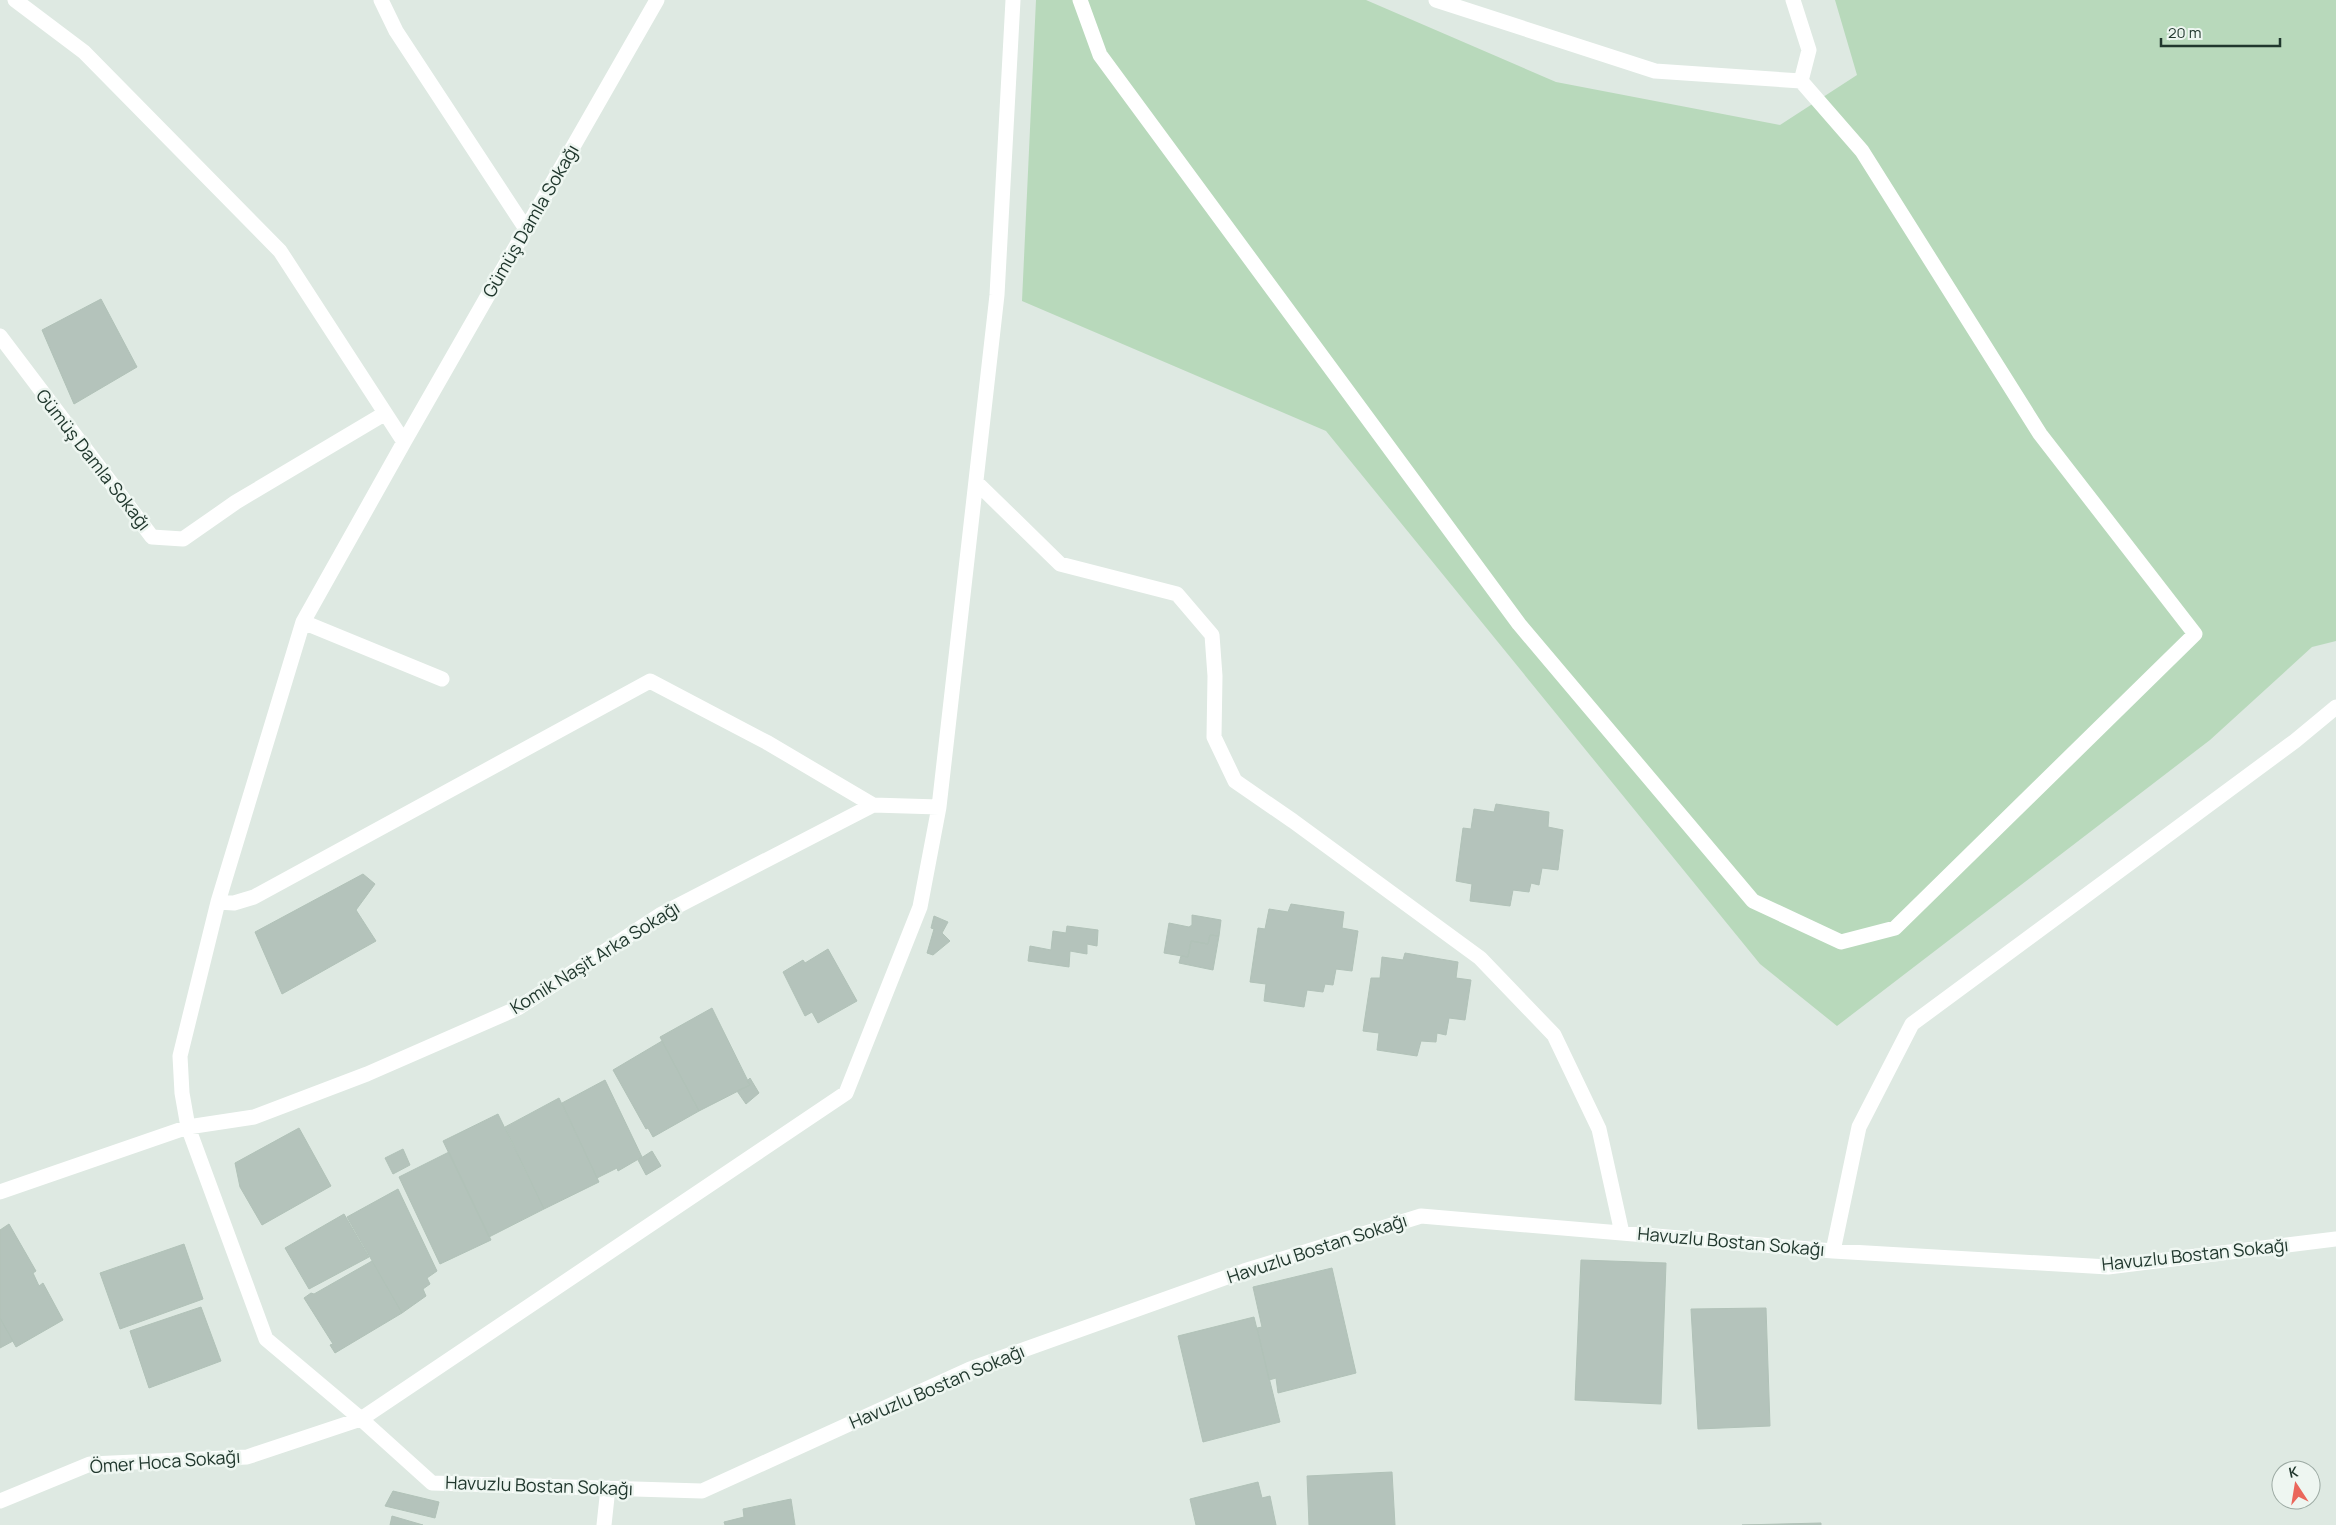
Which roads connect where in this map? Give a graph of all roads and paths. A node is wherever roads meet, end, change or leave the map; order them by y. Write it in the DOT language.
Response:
graph roads {
  1 [pos="15,0"];
  2 [pos="381,0"];
  3 [pos="657,0"];
  4 [pos="1013,0"];
  5 [pos="1080,0"];
  6 [pos="1436,0"];
  7 [pos="1793,0"];
  8 [pos="1800,81"];
  9 [pos="526,229"];
  10 [pos="0,336"];
  11 [pos="384,414"];
  12 [pos="404,442"];
  13 [pos="976,482"];
  14 [pos="302,622"];
  15 [pos="442,679"];
  16 [pos="2336,707"];
  17 [pos="873,805"];
  18 [pos="939,807"];
  19 [pos="218,902"];
  20 [pos="188,1127"];
  21 [pos="0,1192"];
  22 [pos="1622,1233"];
  23 [pos="2336,1239"];
  24 [pos="1833,1251"];
  25 [pos="362,1419"];
  26 [pos="608,1488"];
  27 [pos="0,1501"];
  28 [pos="604,1525"];
  1 -- 11 [label="street"];
  2 -- 9 [label="street"];
  3 -- 9 [label="street, Gümüş Damla Sokağı"];
  4 -- 13 [label="street, Ömer Hoca Sokağı"];
  5 -- 8 [label="street"];
  6 -- 8 [label="street"];
  7 -- 8 [label="street"];
  9 -- 12 [label="street, Gümüş Damla Sokağı"];
  10 -- 11 [label="street, Gümüş Damla Sokağı"];
  11 -- 12 [label="street"];
  12 -- 14 [label="street, Gümüş Damla Sokağı"];
  13 -- 18 [label="street, Ömer Hoca Sokağı"];
  13 -- 22 [label="street"];
  14 -- 15 [label="street"];
  14 -- 19 [label="street, Gümüş Damla Sokağı"];
  16 -- 24 [label="street"];
  17 -- 18 [label="street, Komik Naşit Arka Sokağı"];
  17 -- 19 [label="street"];
  17 -- 20 [label="street, Komik Naşit Arka Sokağı"];
  18 -- 25 [label="street, Ömer Hoca Sokağı"];
  19 -- 20 [label="street, Havuzlu Bostan Sokağı"];
  20 -- 21 [label="street, Komik Naşit Arka Sokağı"];
  20 -- 25 [label="street, Havuzlu Bostan Sokağı"];
  22 -- 24 [label="street, Havuzlu Bostan Sokağı"];
  22 -- 26 [label="street, Havuzlu Bostan Sokağı"];
  23 -- 24 [label="street, Havuzlu Bostan Sokağı"];
  25 -- 26 [label="street, Havuzlu Bostan Sokağı"];
  25 -- 27 [label="street, Ömer Hoca Sokağı"];
  26 -- 28 [label="street"];
}
